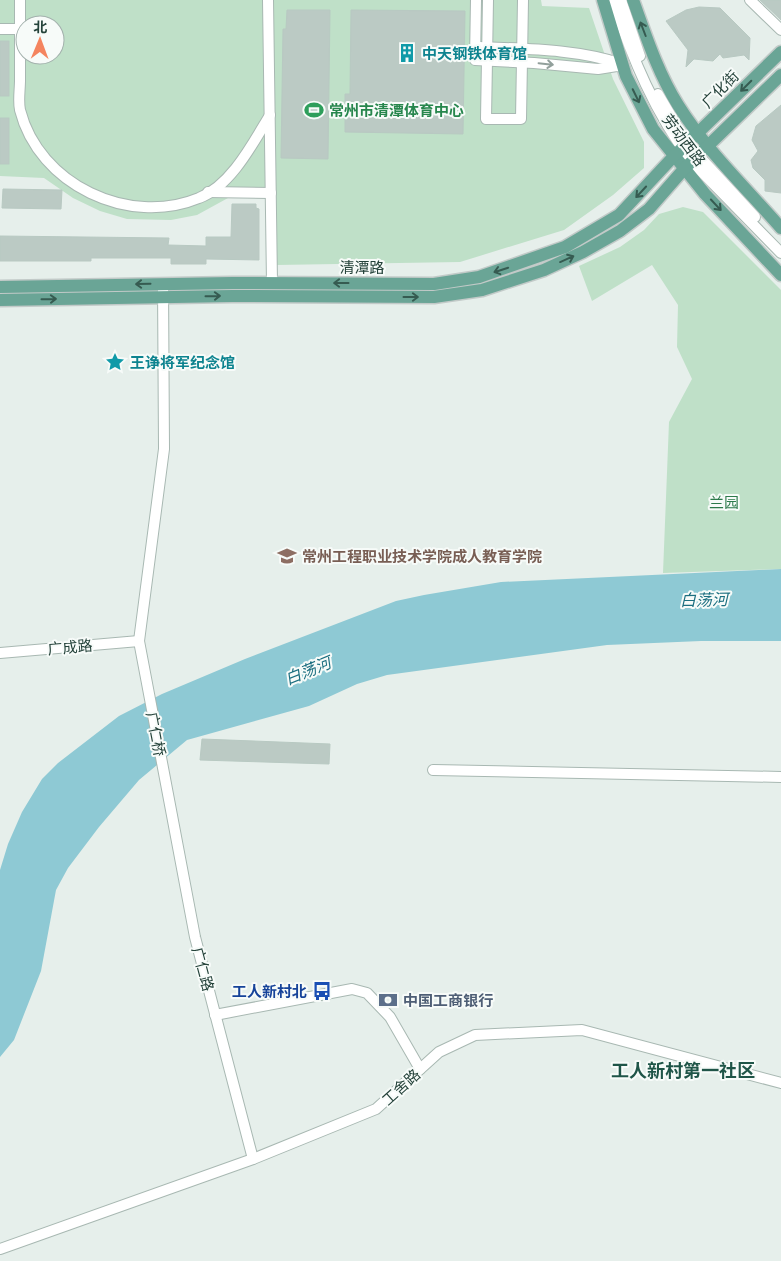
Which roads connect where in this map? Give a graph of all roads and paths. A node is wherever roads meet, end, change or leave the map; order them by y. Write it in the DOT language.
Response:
graph roads {
  1 [pos="20,0"];
  2 [pos="268,0"];
  3 [pos="476,0"];
  4 [pos="488,0"];
  5 [pos="523,0"];
  6 [pos="603,0"];
  7 [pos="613,0"];
  8 [pos="621,0"];
  9 [pos="633,0"];
  10 [pos="750,0"];
  11 [pos="20,15"];
  12 [pos="0,29"];
  13 [pos="15,29"];
  14 [pos="781,30"];
  15 [pos="476,47"];
  16 [pos="487,48"];
  17 [pos="522,49"];
  18 [pos="781,52"];
  19 [pos="487,61"];
  20 [pos="522,62"];
  21 [pos="622,64"];
  22 [pos="20,65"];
  23 [pos="781,75"];
  24 [pos="270,115"];
  25 [pos="698,134"];
  26 [pos="709,145"];
  27 [pos="681,149"];
  28 [pos="691,162"];
  29 [pos="208,192"];
  30 [pos="271,193"];
  31 [pos="781,228"];
  32 [pos="781,246"];
  33 [pos="781,253"];
  34 [pos="781,275"];
  35 [pos="272,283"];
  36 [pos="163,284"];
  37 [pos="0,287"];
  38 [pos="164,297"];
  39 [pos="0,300"];
  40 [pos="139,641"];
  41 [pos="0,653"];
  42 [pos="433,770"];
  43 [pos="164,777"];
  44 [pos="781,777"];
  45 [pos="215,1015"];
  46 [pos="420,1069"];
  47 [pos="781,1083"];
  48 [pos="253,1159"];
  49 [pos="0,1249"];
  1 -- 11 [label="street"];
  2 -- 24 [label="street"];
  3 -- 15 [label="street"];
  4 -- 16 [label="street"];
  5 -- 17 [label="street"];
  6 -- 21 [label="main road, 劳动西路"];
  7 -- 27 [label="street"];
  8 -- 27 [label="street"];
  25 -- 9 [label="main road, 劳动西路, one-way"];
  10 -- 14 [label="street"];
  12 -- 13 [label="street"];
  15 -- 16 [label="street"];
  15 -- 19 [label="street"];
  16 -- 17 [label="street"];
  16 -- 19 [label="street"];
  17 -- 20 [label="street"];
  17 -- 21 [label="street"];
  18 -- 25 [label="main road, 广化街, one-way"];
  19 -- 20 [label="street"];
  19 -- 20 [label="street"];
  20 -- 21 [label="street, one-way"];
  21 -- 27 [label="main road, 劳动西路, one-way"];
  22 -- 29 [label="street"];
  23 -- 26 [label="main road"];
  24 -- 29 [label="street"];
  24 -- 30 [label="street"];
  25 -- 26 [label="main road, 劳动西路"];
  25 -- 27 [label="main road, 广化街"];
  26 -- 28 [label="main road, 清潭路"];
  26 -- 31 [label="main road, 劳动西路"];
  27 -- 28 [label="main road, 劳动西路"];
  27 -- 28 [label="street"];
  27 -- 35 [label="main road, 清潭路, one-way"];
  28 -- 32 [label="street"];
  28 -- 33 [label="street"];
  28 -- 34 [label="main road, 劳动西路, one-way"];
  38 -- 28 [label="main road, 清潭路, one-way"];
  29 -- 30 [label="street"];
  30 -- 35 [label="street"];
  35 -- 36 [label="main road, 清潭路"];
  36 -- 37 [label="main road, 清潭路, one-way"];
  36 -- 38 [label="street, 广仁桥"];
  39 -- 38 [label="main road, 清潭路, one-way"];
  38 -- 40 [label="street, 广仁桥"];
  40 -- 41 [label="street, 广成路"];
  40 -- 43 [label="street, 广仁桥"];
  42 -- 44 [label="street"];
  43 -- 45 [label="street, 广仁路"];
  45 -- 46 [label="street"];
  45 -- 48 [label="street, 广仁路"];
  46 -- 47 [label="street, 工舍路"];
  46 -- 48 [label="street, 工舍路"];
  48 -- 49 [label="street, 工舍路"];
}
